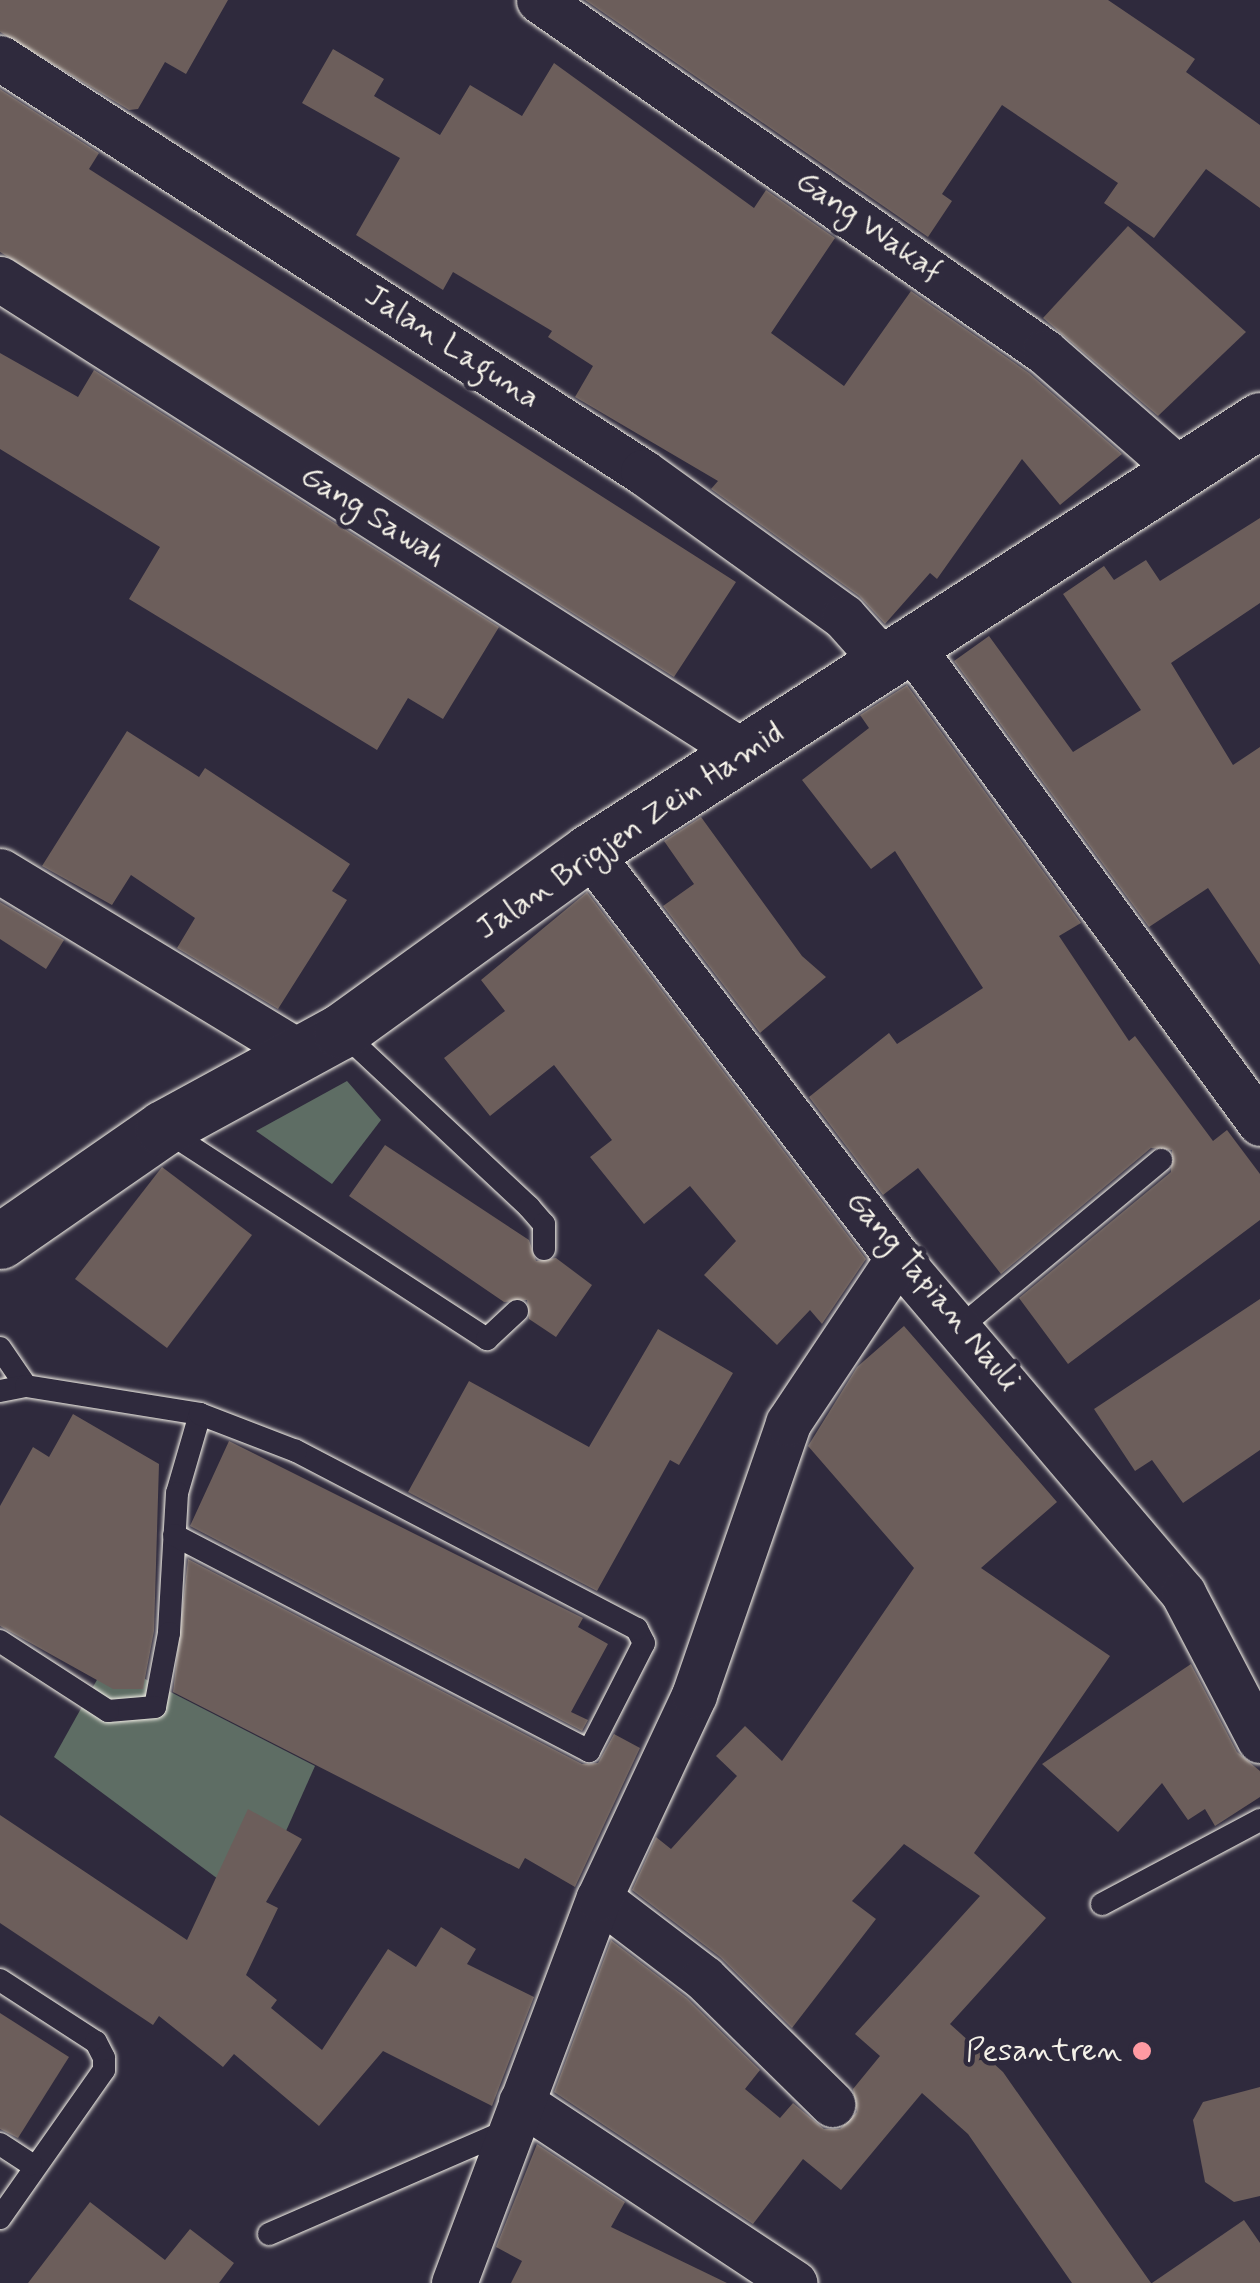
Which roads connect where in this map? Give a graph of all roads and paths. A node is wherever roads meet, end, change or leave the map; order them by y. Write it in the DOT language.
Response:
graph roads {
  1 [pos="540,0"];
  2 [pos="0,58"];
  3 [pos="0,279"];
  4 [pos="1260,420"];
  5 [pos="1182,474"];
  6 [pos="898,654"];
  7 [pos="745,753"];
  8 [pos="589,852"];
  9 [pos="0,871"];
  10 [pos="321,1042"];
  11 [pos="1260,1123"];
  12 [pos="163,1128"];
  13 [pos="1161,1160"];
  14 [pos="0,1241"];
  15 [pos="544,1249"];
  16 [pos="898,1258"];
  17 [pos="517,1312"];
  18 [pos="962,1325"];
  19 [pos="0,1348"];
  20 [pos="26,1386"];
  21 [pos="0,1391"];
  22 [pos="200,1414"];
  23 [pos="174,1535"];
  24 [pos="0,1641"];
  25 [pos="1260,1740"];
  26 [pos="1260,1820"];
  27 [pos="599,1898"];
  28 [pos="1102,1904"];
  29 [pos="0,1980"];
  30 [pos="832,2104"];
  31 [pos="518,2115"];
  32 [pos="0,2144"];
  33 [pos="31,2164"];
  34 [pos="0,2218"];
  35 [pos="270,2234"];
  36 [pos="454,2283"];
  37 [pos="794,2283"];
  1 -- 5 [label="street, Gang Wakaf"];
  2 -- 6 [label="street, Jalan Laguna"];
  3 -- 7 [label="street, Gang Sawah"];
  4 -- 5 [label="main road, Jalan Brigjen Zein Hamid"];
  5 -- 6 [label="main road, Jalan Brigjen Zein Hamid"];
  6 -- 7 [label="main road, Jalan Brigjen Zein Hamid"];
  6 -- 11 [label="street, Jalan Laguna"];
  7 -- 8 [label="main road, Jalan Brigjen Zein Hamid"];
  8 -- 10 [label="main road, Jalan Brigjen Zein Hamid"];
  8 -- 16 [label="street, Gang Tapian Nauli"];
  9 -- 10 [label="street"];
  10 -- 12 [label="main road, Jalan Brigjen Zein Hamid"];
  10 -- 15 [label="lane"];
  12 -- 14 [label="main road, Jalan Brigjen Zein Hamid"];
  12 -- 17 [label="lane"];
  13 -- 18 [label="lane"];
  16 -- 18 [label="street, Gang Tapian Nauli"];
  16 -- 27 [label="street"];
  18 -- 25 [label="street, Gang Tapian Nauli"];
  19 -- 20 [label="lane"];
  20 -- 21 [label="lane"];
  20 -- 22 [label="lane"];
  22 -- 23 [label="lane"];
  22 -- 23 [label="lane"];
  23 -- 24 [label="lane"];
  26 -- 28 [label="lane"];
  27 -- 30 [label="street"];
  27 -- 31 [label="street"];
  29 -- 33 [label="lane"];
  31 -- 35 [label="lane"];
  31 -- 36 [label="street"];
  31 -- 37 [label="street"];
  32 -- 33 [label="lane"];
  33 -- 34 [label="lane"];
}
